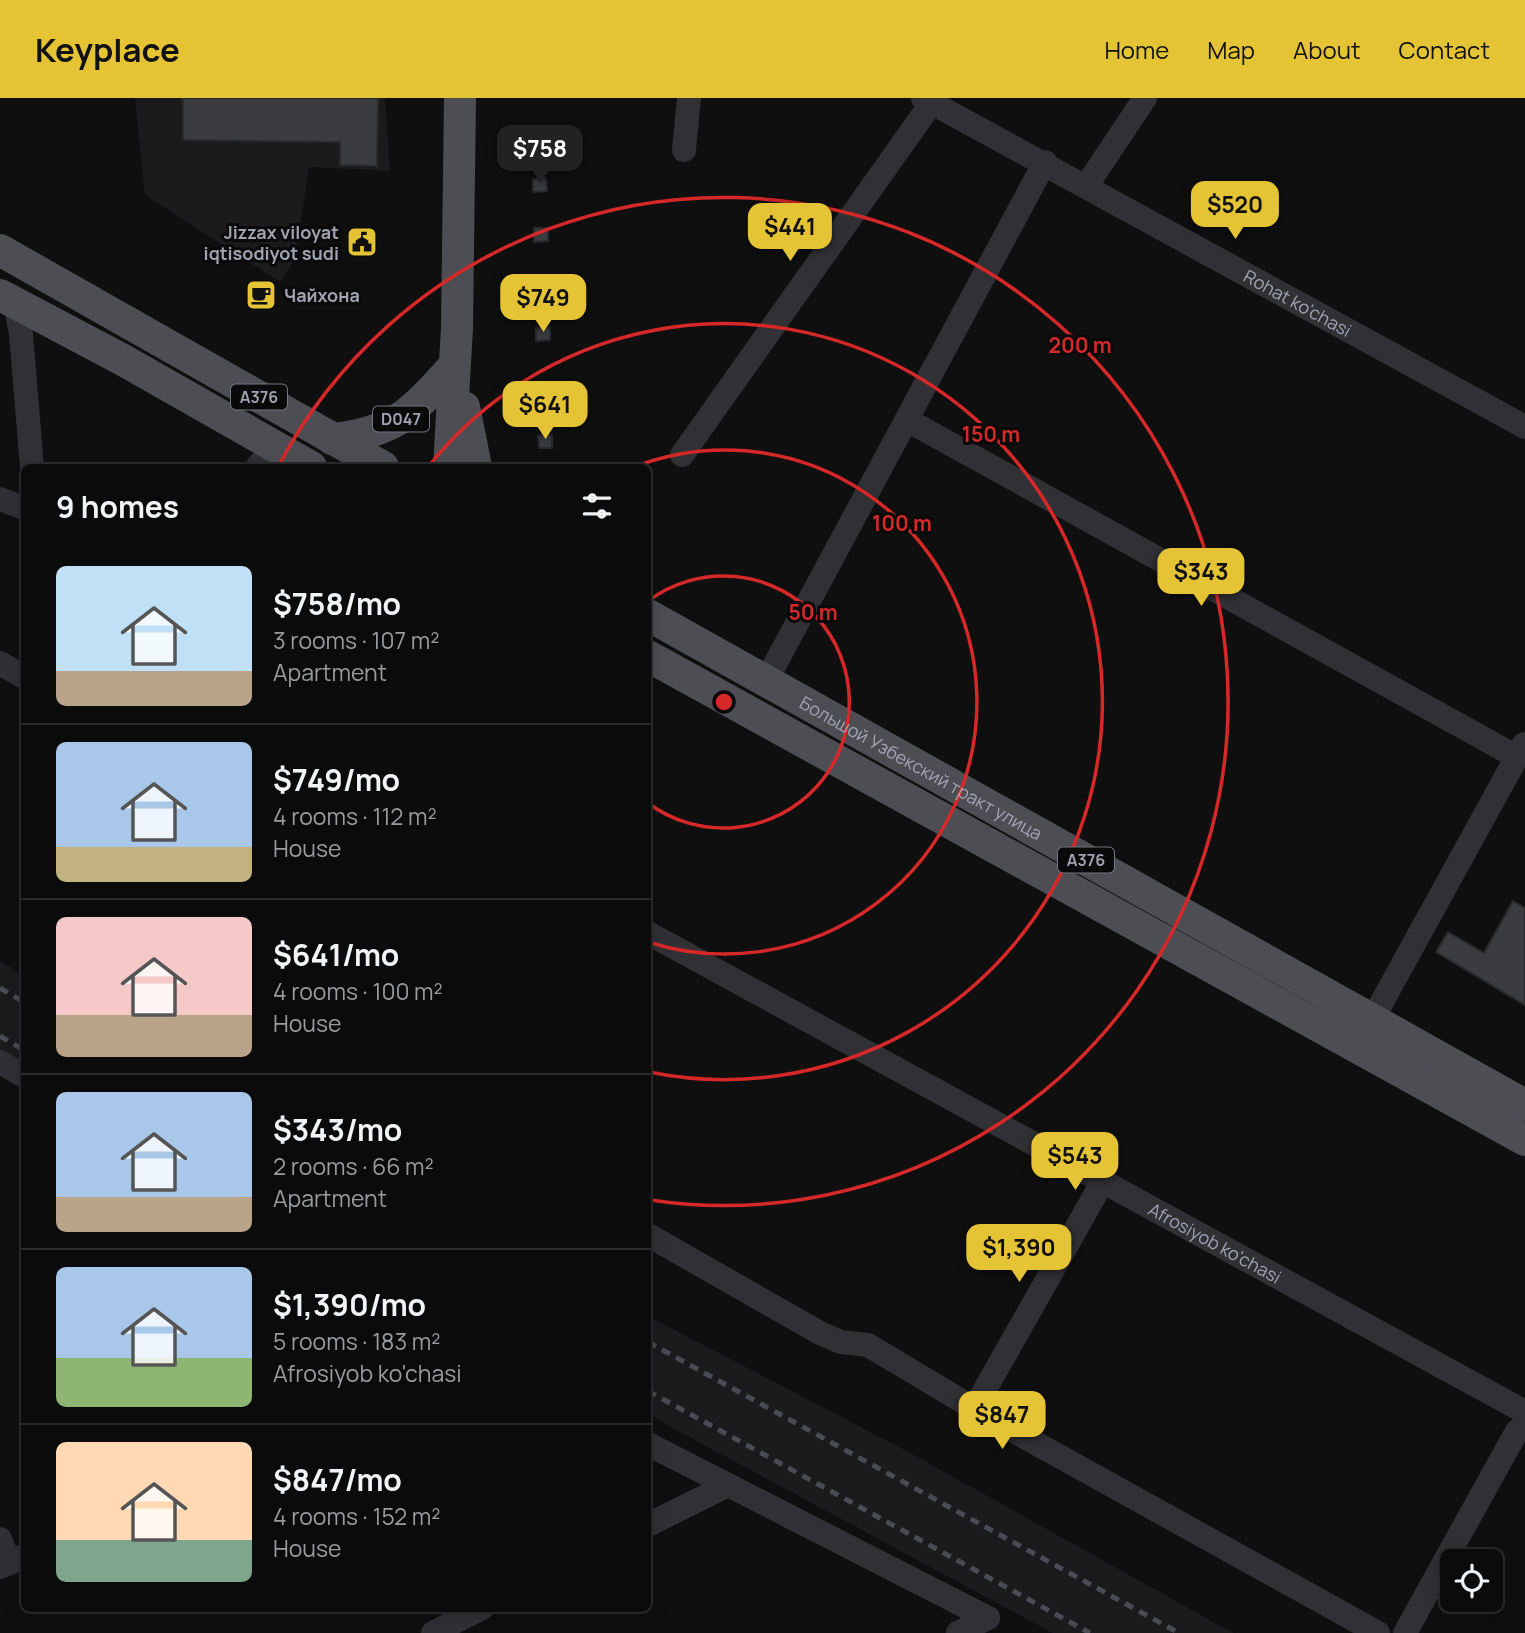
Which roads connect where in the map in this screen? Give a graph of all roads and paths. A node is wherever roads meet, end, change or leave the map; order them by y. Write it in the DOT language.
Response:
graph roads {
  1 [pos="460,98"];
  2 [pos="689,98"];
  3 [pos="1145,98"];
  4 [pos="930,100"];
  5 [pos="684,150"];
  6 [pos="1045,162"];
  7 [pos="1087,185"];
  8 [pos="0,250"];
  9 [pos="8,299"];
  10 [pos="58,326"];
  11 [pos="11,336"];
  12 [pos="454,357"];
  13 [pos="907,420"];
  14 [pos="1525,427"];
  15 [pos="332,439"];
  16 [pos="682,455"];
  17 [pos="266,457"];
  18 [pos="32,464"];
  19 [pos="298,464"];
  20 [pos="378,464"];
  21 [pos="449,464"];
  22 [pos="475,464"];
  23 [pos="0,499"];
  24 [pos="21,507"];
  25 [pos="651,617"];
  26 [pos="651,658"];
  27 [pos="0,663"];
  28 [pos="21,675"];
  29 [pos="766,681"];
  30 [pos="1521,750"];
  31 [pos="651,935"];
  32 [pos="1372,1020"];
  33 [pos="0,1062"];
  34 [pos="21,1074"];
  35 [pos="1525,1105"];
  36 [pos="1525,1140"];
  37 [pos="1102,1181"];
  38 [pos="651,1237"];
  39 [pos="974,1409"];
  40 [pos="1525,1412"];
  41 [pos="1525,1426"];
  42 [pos="651,1446"];
  43 [pos="726,1486"];
  44 [pos="651,1524"];
  45 [pos="0,1539"];
  46 [pos="12,1562"];
  47 [pos="474,1612"];
  48 [pos="433,1633"];
  49 [pos="958,1633"];
  50 [pos="1378,1633"];
  51 [pos="1405,1633"];
  1 -- 12 [label="main road, D047"];
  2 -- 5 [label="street"];
  3 -- 7 [label="street"];
  4 -- 6 [label="street, Rohat ko'chasi"];
  4 -- 16 [label="street"];
  6 -- 7 [label="street, Rohat ko'chasi"];
  6 -- 13 [label="street"];
  7 -- 14 [label="street, Rohat ko'chasi"];
  8 -- 15 [label="main road, A376"];
  9 -- 10 [label="main road"];
  9 -- 11 [label="street"];
  10 -- 11 [label="street"];
  10 -- 17 [label="main road"];
  11 -- 18 [label="street"];
  12 -- 15 [label="main road, D047"];
  12 -- 21 [label="main road, D047"];
  12 -- 22 [label="main road, D047"];
  13 -- 29 [label="street"];
  13 -- 30 [label="street"];
  15 -- 20 [label="main road, A376"];
  17 -- 19 [label="main road"];
  23 -- 24 [label="street"];
  25 -- 29 [label="main road, Большой Узбекский тракт улица / A376"];
  26 -- 36 [label="main road, Большой Узбекский тракт улица"];
  27 -- 28 [label="street"];
  29 -- 32 [label="main road, Большой Узбекский тракт улица / A376"];
  30 -- 32 [label="street"];
  31 -- 37 [label="street, Afrosiyob ko'chasi"];
  32 -- 35 [label="main road, Большой Узбекский тракт улица / A376"];
  33 -- 34 [label="street"];
  37 -- 39 [label="street"];
  37 -- 40 [label="street, Afrosiyob ko'chasi"];
  38 -- 39 [label="street"];
  39 -- 50 [label="street"];
  41 -- 51 [label="street"];
  42 -- 43 [label="street"];
  43 -- 44 [label="street"];
  43 -- 49 [label="street"];
  45 -- 46 [label="street"];
  47 -- 48 [label="street"];
}
